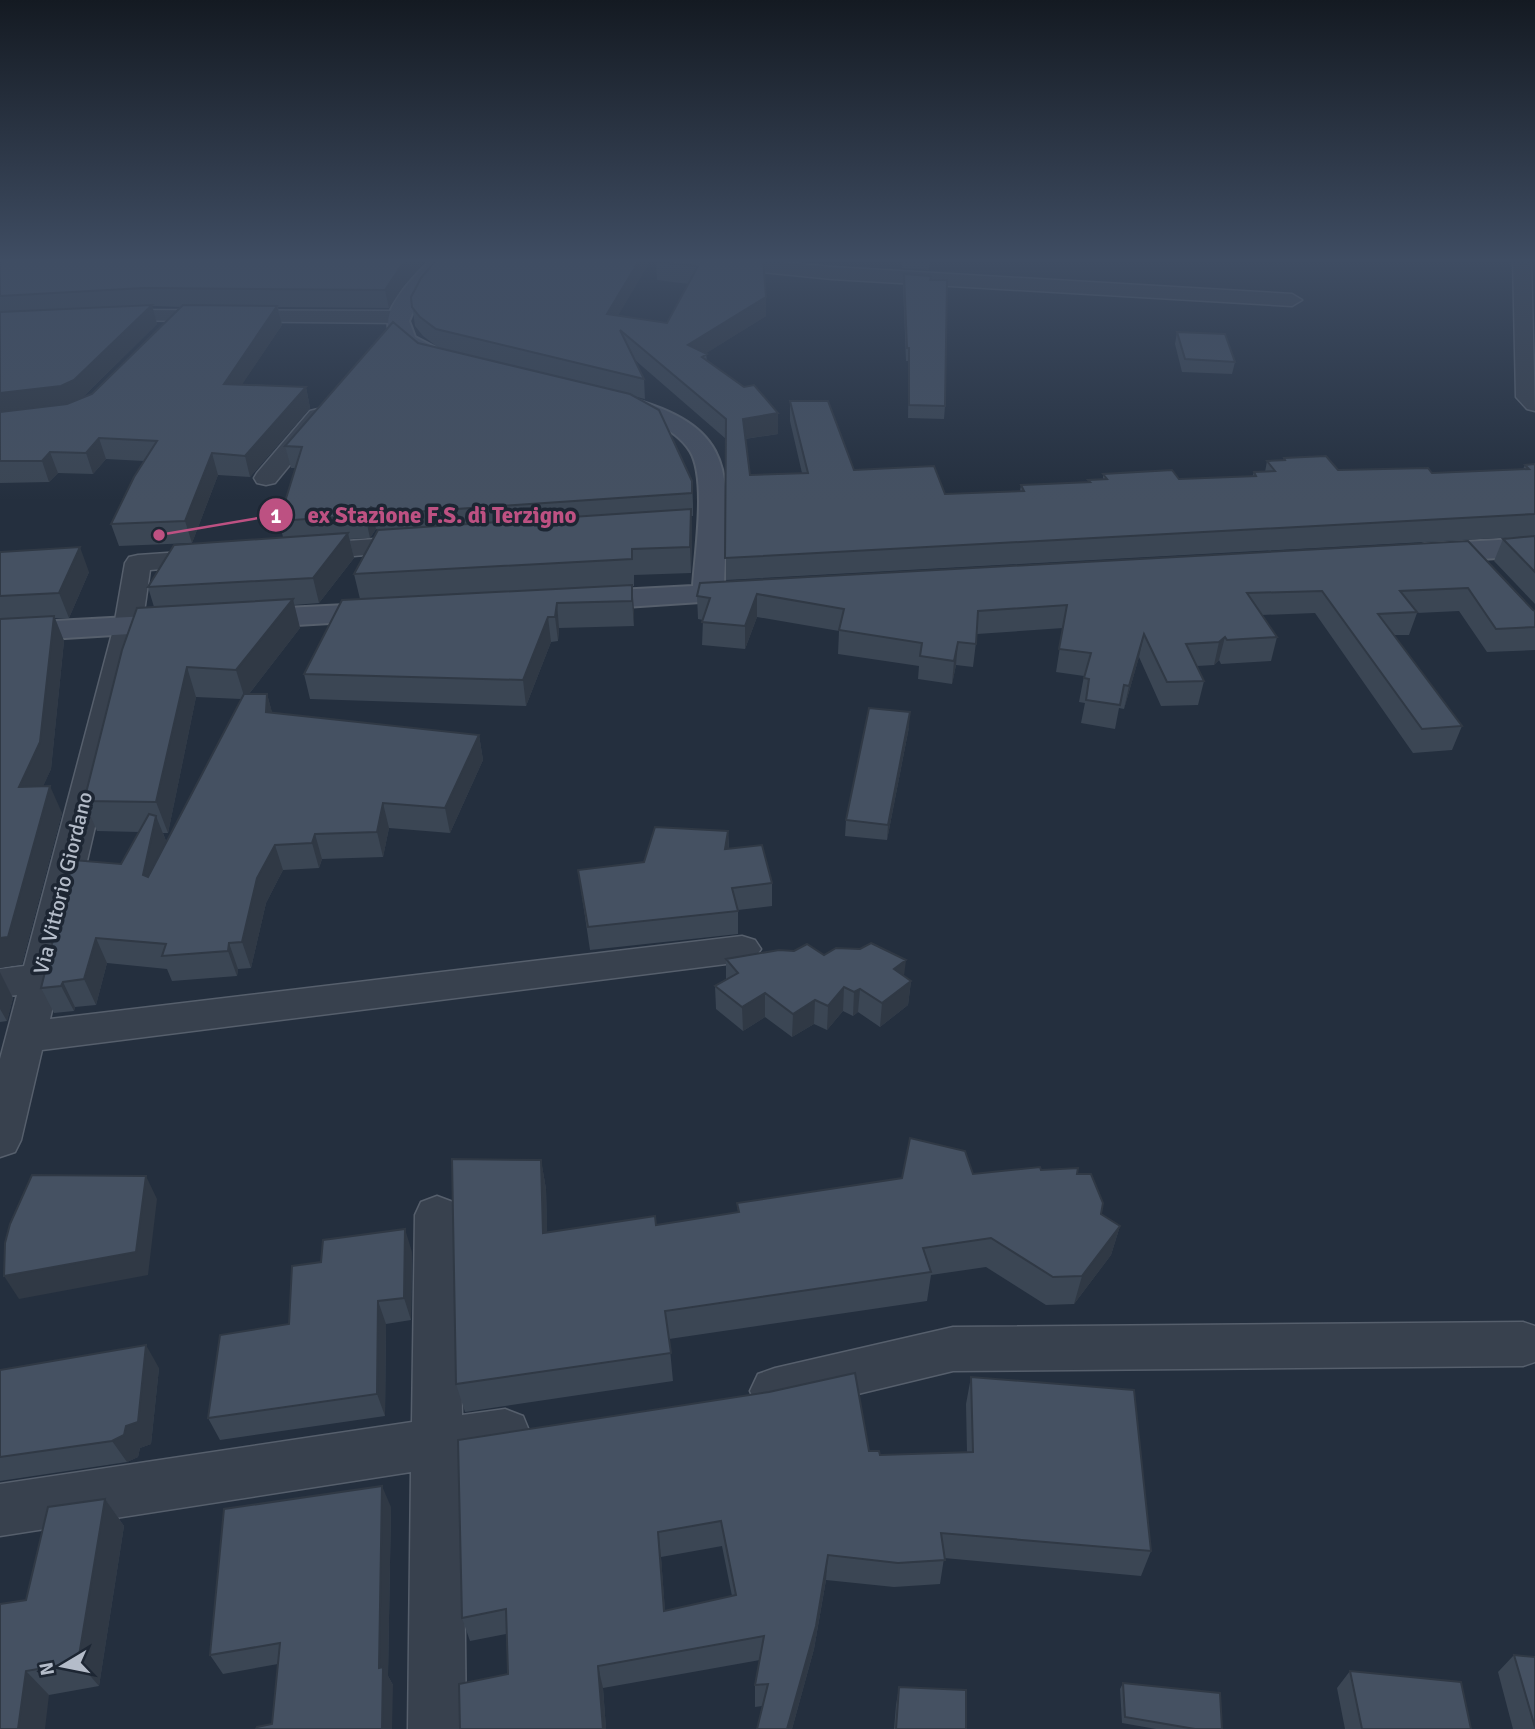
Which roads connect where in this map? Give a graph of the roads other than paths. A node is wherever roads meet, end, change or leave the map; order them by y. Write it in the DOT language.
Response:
graph roads {
  1 [pos="382,340"];
  2 [pos="405,340"];
  3 [pos="1525,340"];
  4 [pos="379,343"];
  5 [pos="456,362"];
  6 [pos="336,395"];
  7 [pos="588,395"];
  8 [pos="1535,404"];
  9 [pos="266,478"];
  10 [pos="711,525"];
  11 [pos="683,527"];
  12 [pos="438,543"];
  13 [pos="1535,547"];
  14 [pos="1467,551"];
  15 [pos="274,554"];
  16 [pos="1398,555"];
  17 [pos="233,556"];
  18 [pos="1493,579"];
  19 [pos="777,590"];
  20 [pos="708,594"];
  21 [pos="556,602"];
  22 [pos="418,610"];
  23 [pos="128,626"];
  24 [pos="0,633"];
  25 [pos="742,949"];
  26 [pos="39,978"];
  27 [pos="0,983"];
  28 [pos="26,1037"];
  29 [pos="0,1140"];
  30 [pos="437,1215"];
  31 [pos="1523,1344"];
  32 [pos="727,1399"];
  33 [pos="548,1427"];
  34 [pos="438,1444"];
  35 [pos="0,1510"];
  36 [pos="437,1729"];
  1 -- 4 [label="street"];
  2 -- 5 [label="street"];
  3 -- 8 [label="street"];
  6 -- 9 [label="street"];
  7 -- 10 [label="street"];
  10 -- 11 [label="street"];
  10 -- 20 [label="street"];
  12 -- 15 [label="street"];
  13 -- 14 [label="street"];
  14 -- 16 [label="street"];
  14 -- 18 [label="street"];
  17 -- 23 [label="street, Via Vittorio Giordano"];
  19 -- 20 [label="street"];
  20 -- 21 [label="street"];
  22 -- 23 [label="street"];
  23 -- 24 [label="street"];
  23 -- 26 [label="street, Via Vittorio Giordano"];
  25 -- 28 [label="street"];
  26 -- 27 [label="street"];
  26 -- 28 [label="street, Via Vittorio Giordano"];
  28 -- 29 [label="street, Via Vittorio Giordano"];
  30 -- 34 [label="street"];
  31 -- 32 [label="street"];
  33 -- 34 [label="street"];
  34 -- 35 [label="street"];
  34 -- 36 [label="street"];
}
